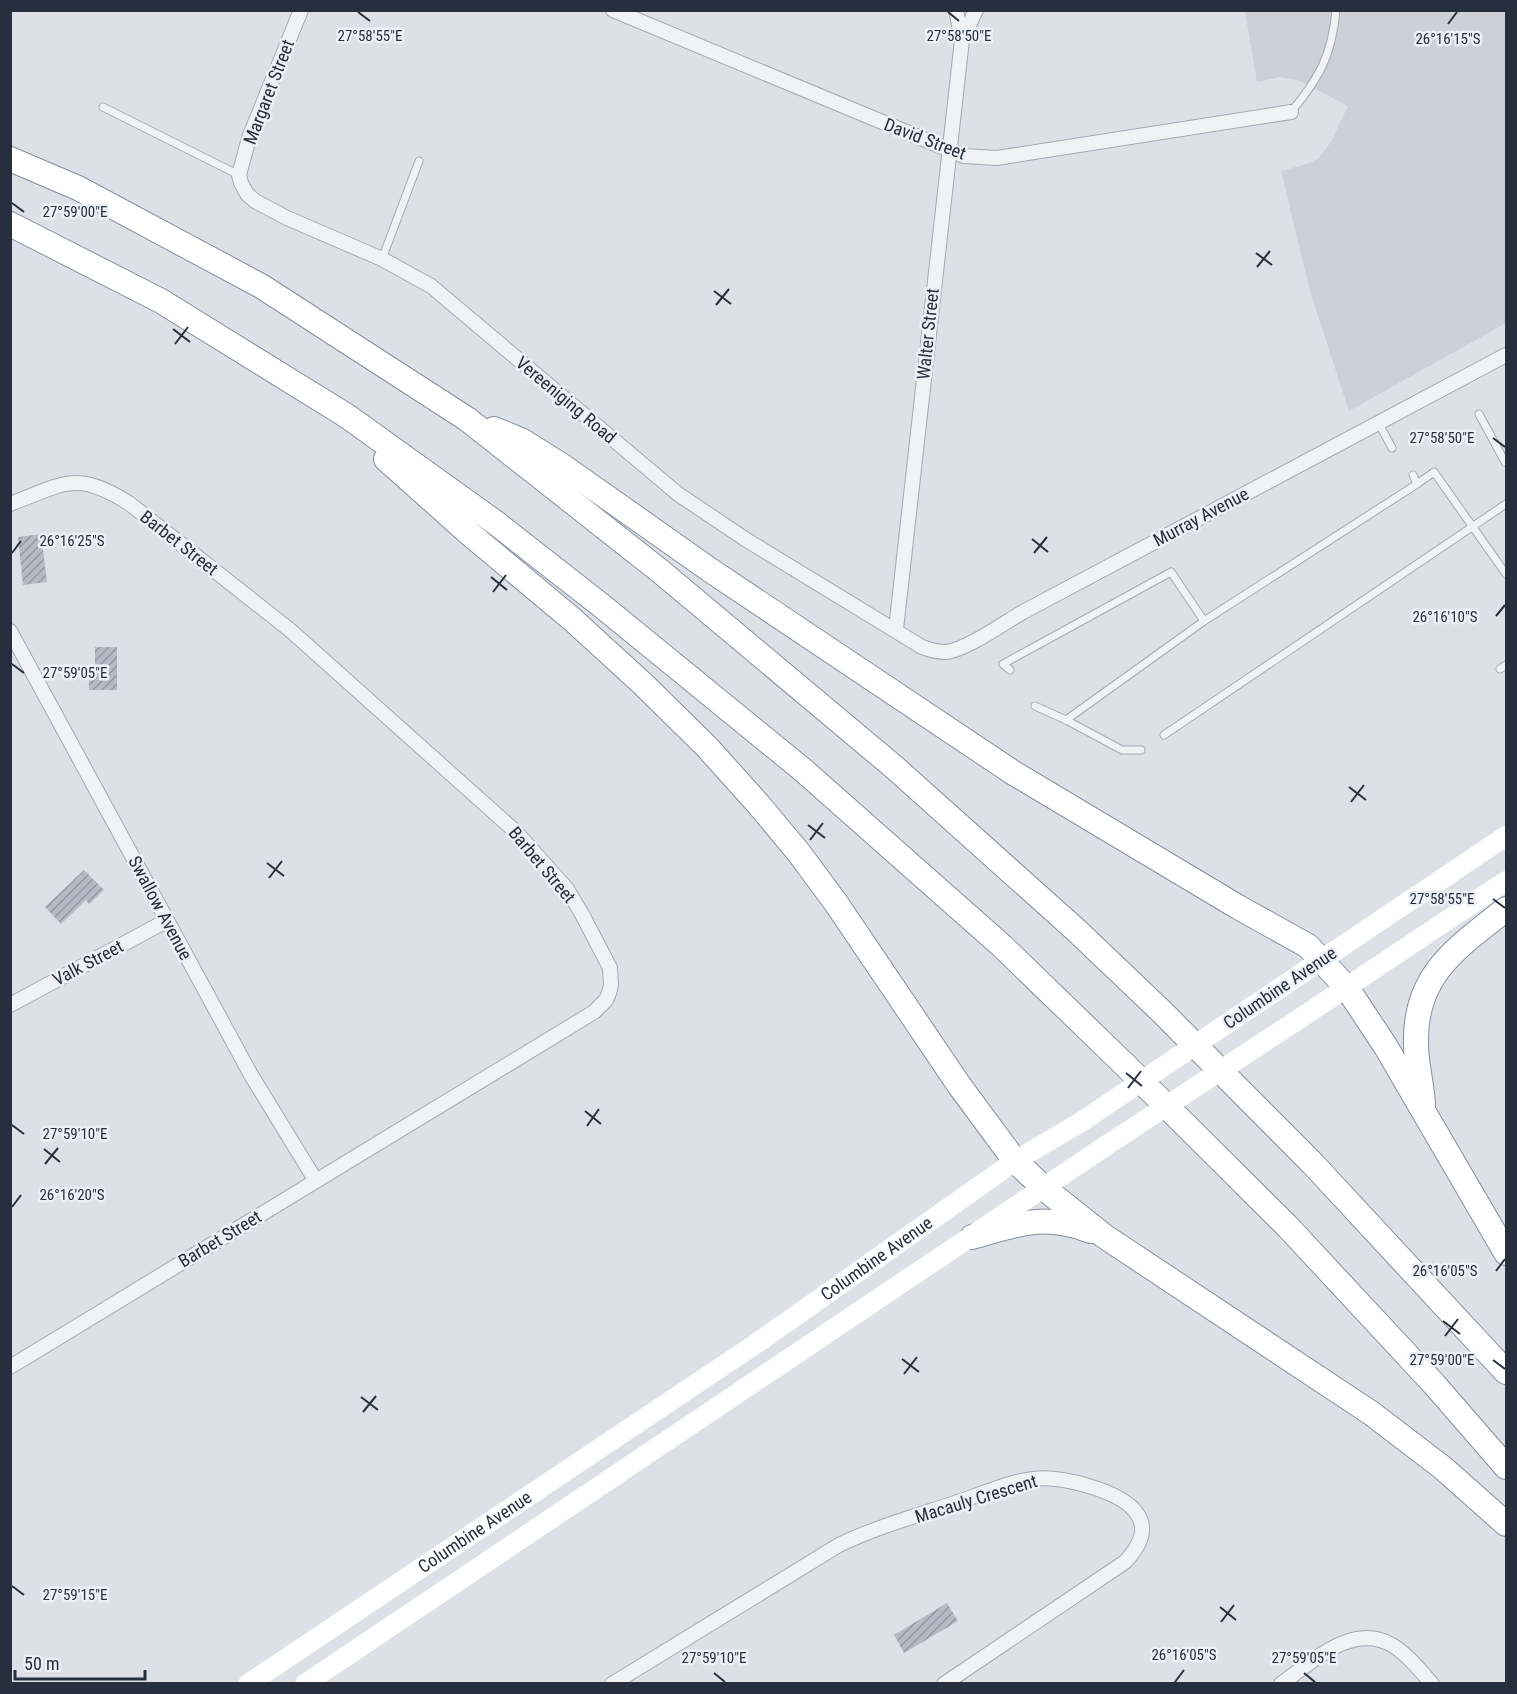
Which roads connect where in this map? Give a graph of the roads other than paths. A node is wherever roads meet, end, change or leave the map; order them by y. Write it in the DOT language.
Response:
graph roads {
  1 [pos="301,10"];
  2 [pos="613,10"];
  3 [pos="956,10"];
  4 [pos="976,10"];
  5 [pos="1336,10"];
  6 [pos="962,40"];
  7 [pos="104,107"];
  8 [pos="1291,112"];
  9 [pos="949,149"];
  10 [pos="10,159"];
  11 [pos="419,161"];
  12 [pos="239,175"];
  13 [pos="10,225"];
  14 [pos="382,259"];
  15 [pos="1506,355"];
  16 [pos="1479,414"];
  17 [pos="347,416"];
  18 [pos="467,419"];
  19 [pos="1379,424"];
  20 [pos="1392,448"];
  21 [pos="1505,462"];
  22 [pos="1413,476"];
  23 [pos="1417,484"];
  24 [pos="10,504"];
  25 [pos="1506,504"];
  26 [pos="1473,526"];
  27 [pos="1506,574"];
  28 [pos="1204,621"];
  29 [pos="896,629"];
  30 [pos="10,631"];
  31 [pos="1010,670"];
  32 [pos="1035,706"];
  33 [pos="1066,720"];
  34 [pos="1164,735"];
  35 [pos="1141,750"];
  36 [pos="1506,836"];
  37 [pos="1506,881"];
  38 [pos="1506,909"];
  39 [pos="166,921"];
  40 [pos="1322,960"];
  41 [pos="1347,988"];
  42 [pos="10,1005"];
  43 [pos="1424,1115"];
  44 [pos="1015,1161"];
  45 [pos="316,1181"];
  46 [pos="1045,1189"];
  47 [pos="1104,1236"];
  48 [pos="972,1237"];
  49 [pos="1506,1253"];
  50 [pos="10,1367"];
  51 [pos="1506,1372"];
  52 [pos="1506,1467"];
  53 [pos="1506,1524"];
  54 [pos="248,1683"];
  55 [pos="305,1683"];
  56 [pos="612,1683"];
  57 [pos="944,1683"];
  58 [pos="1281,1683"];
  59 [pos="1432,1683"];
  1 -- 12 [label="street, Margaret Street"];
  2 -- 9 [label="street, David Street"];
  3 -- 6 [label="street, Walter Street"];
  4 -- 6 [label="street, Walter Street"];
  5 -- 8 [label="lane"];
  6 -- 9 [label="street, Walter Street"];
  7 -- 12 [label="lane"];
  8 -- 9 [label="street, David Street"];
  9 -- 29 [label="street, Walter Street"];
  10 -- 18 [label="highway"];
  11 -- 14 [label="lane"];
  12 -- 14 [label="street, Vereeniging Road"];
  13 -- 17 [label="highway"];
  14 -- 29 [label="street, Vereeniging Road"];
  15 -- 19 [label="street, Murray Avenue"];
  16 -- 21 [label="lane"];
  17 -- 44 [label="highway"];
  17 -- 52 [label="highway"];
  18 -- 40 [label="highway"];
  18 -- 51 [label="highway"];
  19 -- 20 [label="lane"];
  19 -- 29 [label="street, Murray Avenue"];
  22 -- 23 [label="lane"];
  23 -- 26 [label="lane"];
  23 -- 28 [label="lane"];
  24 -- 45 [label="street, Barbet Street"];
  25 -- 26 [label="lane"];
  26 -- 27 [label="lane"];
  26 -- 34 [label="lane"];
  28 -- 31 [label="lane"];
  28 -- 33 [label="lane"];
  30 -- 39 [label="street, Swallow Avenue"];
  32 -- 33 [label="lane"];
  33 -- 35 [label="lane"];
  36 -- 40 [label="main road, Columbine Avenue"];
  37 -- 41 [label="main road, Columbine Avenue"];
  38 -- 43 [label="highway"];
  39 -- 42 [label="street, Valk Street"];
  39 -- 45 [label="street, Swallow Avenue"];
  40 -- 41 [label="highway"];
  40 -- 44 [label="main road, Columbine Avenue, bridge"];
  41 -- 43 [label="highway"];
  41 -- 46 [label="main road, Columbine Avenue, bridge"];
  43 -- 49 [label="highway"];
  44 -- 46 [label="highway"];
  44 -- 54 [label="main road, Columbine Avenue"];
  45 -- 50 [label="street, Barbet Street"];
  46 -- 47 [label="highway"];
  46 -- 48 [label="main road, Columbine Avenue"];
  47 -- 48 [label="highway"];
  47 -- 53 [label="highway"];
  48 -- 55 [label="main road, Columbine Avenue"];
  56 -- 57 [label="street, Macauly Crescent"];
  58 -- 59 [label="street"];
}
